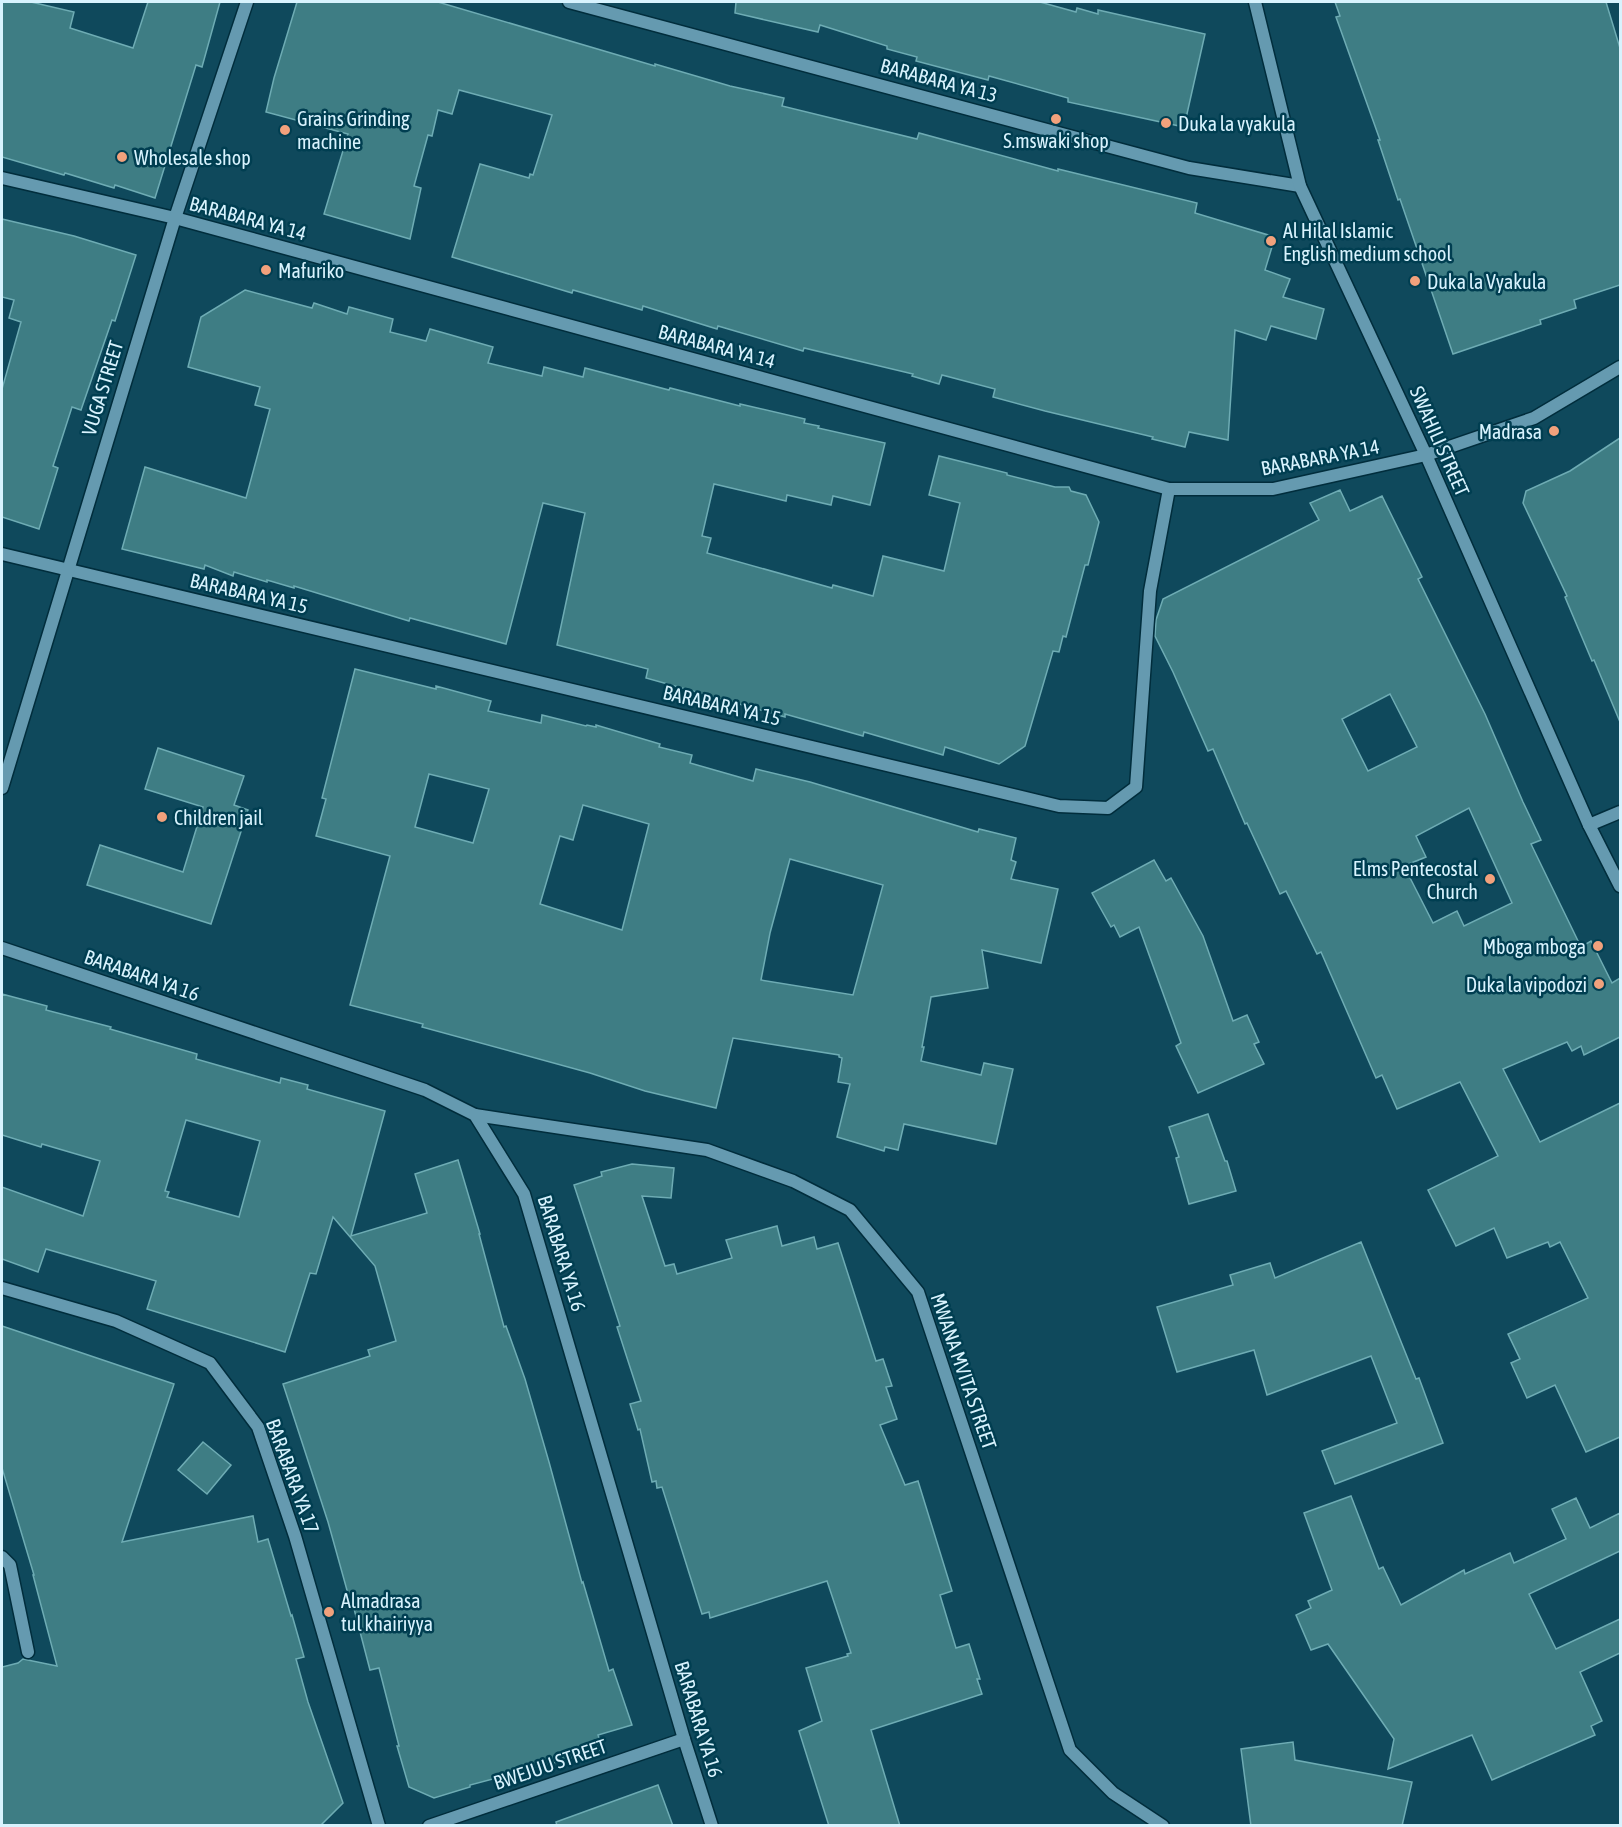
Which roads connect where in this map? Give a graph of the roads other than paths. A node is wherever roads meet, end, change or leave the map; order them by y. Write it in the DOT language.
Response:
graph roads {
  1 [pos="247,2"];
  2 [pos="569,2"];
  3 [pos="1255,2"];
  4 [pos="2,178"];
  5 [pos="1300,186"];
  6 [pos="175,218"];
  7 [pos="1620,367"];
  8 [pos="1426,455"];
  9 [pos="1169,489"];
  10 [pos="2,554"];
  11 [pos="67,569"];
  12 [pos="2,788"];
  13 [pos="1620,812"];
  14 [pos="1589,825"];
  15 [pos="1620,886"];
  16 [pos="2,948"];
  17 [pos="476,1115"];
  18 [pos="2,1288"];
  19 [pos="2,1557"];
  20 [pos="28,1652"];
  21 [pos="684,1739"];
  22 [pos="379,1826"];
  23 [pos="429,1826"];
  24 [pos="712,1826"];
  25 [pos="1163,1826"];
  1 -- 6 [label="street, VUGA STREET"];
  2 -- 5 [label="street, BARABARA YA 13"];
  3 -- 5 [label="street, SWAHILI STREET"];
  4 -- 6 [label="street, BARABARA YA 14"];
  5 -- 8 [label="street, SWAHILI STREET"];
  6 -- 9 [label="street, BARABARA YA 14"];
  6 -- 11 [label="street, VUGA STREET"];
  7 -- 8 [label="street, BARABARA YA 14"];
  8 -- 9 [label="street, BARABARA YA 14"];
  8 -- 14 [label="street, SWAHILI STREET"];
  9 -- 11 [label="street, BARABARA YA 15"];
  10 -- 11 [label="street, BARABARA YA 15"];
  11 -- 12 [label="street, VUGA STREET"];
  13 -- 14 [label="street"];
  14 -- 15 [label="street, SWAHILI STREET"];
  16 -- 17 [label="street, BARABARA YA 16"];
  17 -- 21 [label="street, BARABARA YA 16"];
  17 -- 25 [label="street, MWANA MVITA STREET"];
  18 -- 22 [label="street, BARABARA YA 17"];
  19 -- 20 [label="street"];
  21 -- 23 [label="street, BWEJUU STREET"];
  21 -- 24 [label="street, BARABARA YA 16"];
}
